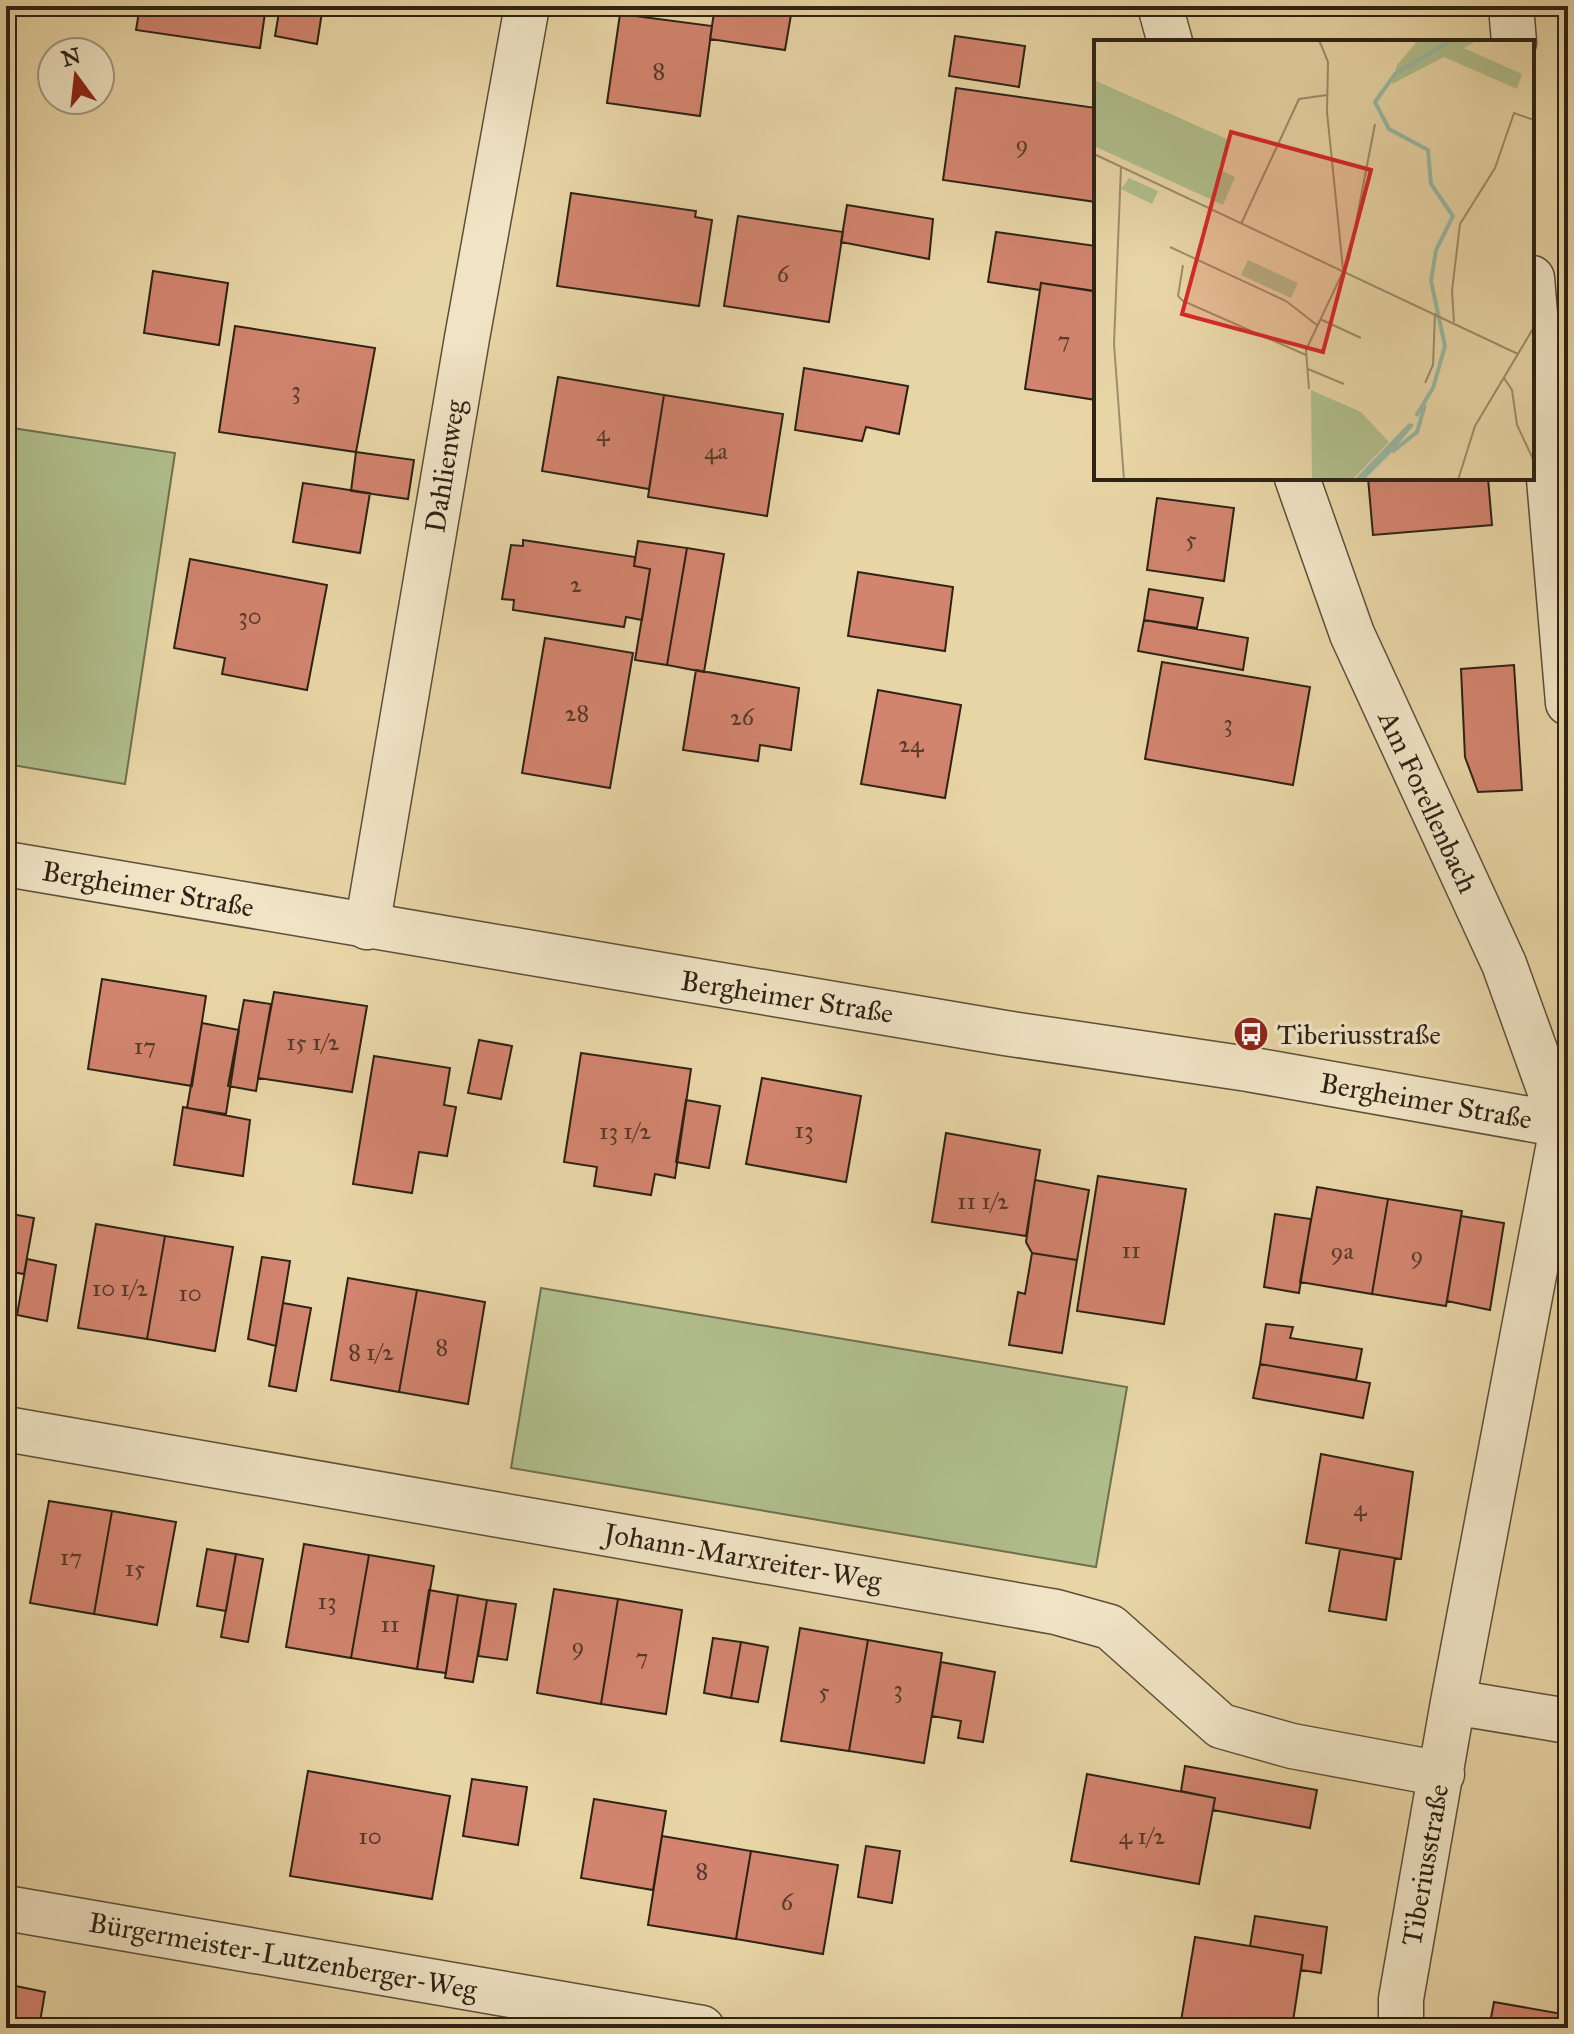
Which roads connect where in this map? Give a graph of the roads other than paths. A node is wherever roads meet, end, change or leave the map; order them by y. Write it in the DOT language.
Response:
graph roads {
  1 [pos="527,6"];
  2 [pos="1160,6"];
  3 [pos="1511,6"];
  4 [pos="1169,40"];
  5 [pos="1514,40"];
  6 [pos="1534,302"];
  7 [pos="1298,480"];
  8 [pos="1568,703"];
  9 [pos="6,864"];
  10 [pos="367,927"];
  11 [pos="1566,1116"];
  12 [pos="6,1429"];
  13 [pos="1453,1702"];
  14 [pos="1568,1721"];
  15 [pos="1442,1774"];
  16 [pos="6,1908"];
  17 [pos="702,2028"];
  18 [pos="1401,2028"];
  1 -- 10 [label="street, Dahlienweg"];
  2 -- 4 [label="street"];
  3 -- 5 [label="street"];
  6 -- 8 [label="street"];
  7 -- 11 [label="street, Am Forellenbach"];
  9 -- 10 [label="street, Bergheimer Straße"];
  10 -- 11 [label="street, Bergheimer Straße"];
  11 -- 13 [label="street, Tiberiusstraße"];
  12 -- 15 [label="street, Johann-Marxreiter-Weg"];
  13 -- 14 [label="street"];
  13 -- 15 [label="street, Tiberiusstraße"];
  15 -- 18 [label="street, Tiberiusstraße"];
  16 -- 17 [label="street, Bürgermeister-Lutzenberger-Weg"];
}
